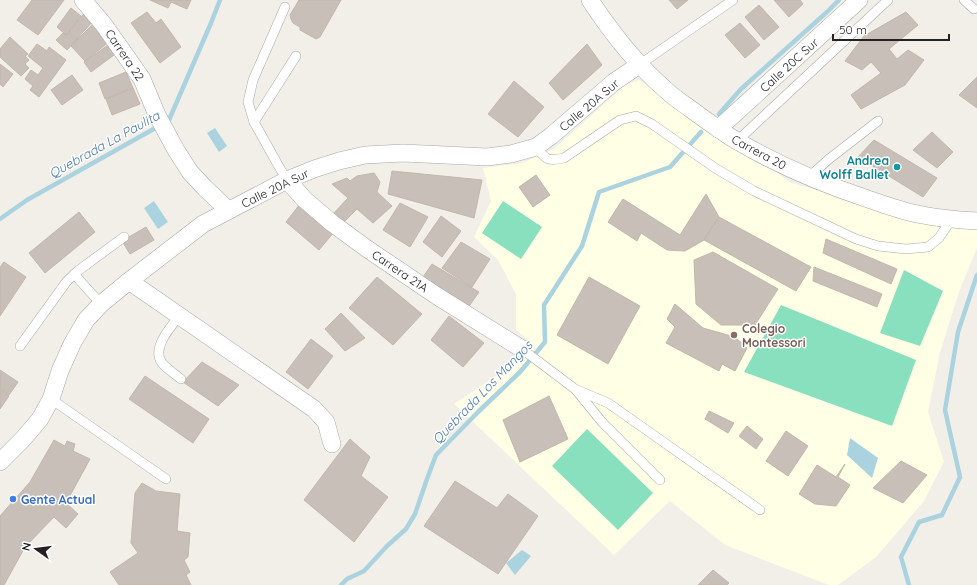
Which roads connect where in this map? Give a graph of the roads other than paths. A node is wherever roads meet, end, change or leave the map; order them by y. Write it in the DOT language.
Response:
graph roads {
  1 [pos="83,0"];
  2 [pos="590,0"];
  3 [pos="859,0"];
  4 [pos="888,0"];
  5 [pos="964,0"];
  6 [pos="728,1"];
  7 [pos="285,7"];
  8 [pos="974,10"];
  9 [pos="296,56"];
  10 [pos="640,65"];
  11 [pos="878,121"];
  12 [pos="254,122"];
  13 [pos="718,129"];
  14 [pos="737,141"];
  15 [pos="536,146"];
  16 [pos="810,177"];
  17 [pos="288,180"];
  18 [pos="228,210"];
  19 [pos="951,220"];
  20 [pos="977,221"];
  21 [pos="124,237"];
  22 [pos="74,274"];
  23 [pos="129,281"];
  24 [pos="101,304"];
  25 [pos="179,316"];
  26 [pos="20,346"];
  27 [pos="522,349"];
  28 [pos="181,379"];
  29 [pos="575,389"];
  30 [pos="50,399"];
  31 [pos="332,444"];
  32 [pos="0,462"];
  33 [pos="166,479"];
  34 [pos="660,480"];
  35 [pos="760,510"];
  1 -- 18 [label="street, Carrera 22"];
  2 -- 10 [label="street, Carrera 20"];
  3 -- 13 [label="street, Calle 20C Sur"];
  4 -- 14 [label="lane"];
  5 -- 8 [label="lane"];
  6 -- 10 [label="lane"];
  7 -- 12 [label="lane"];
  9 -- 12 [label="lane"];
  10 -- 13 [label="street, Carrera 20"];
  10 -- 15 [label="street, Calle 20A Sur"];
  11 -- 16 [label="lane"];
  12 -- 17 [label="lane"];
  13 -- 14 [label="street, Carrera 20"];
  14 -- 16 [label="street, Carrera 20"];
  15 -- 17 [label="street, Calle 20A Sur"];
  15 -- 19 [label="lane"];
  16 -- 19 [label="street, Carrera 20"];
  17 -- 18 [label="street, Calle 20A Sur"];
  17 -- 27 [label="street, Carrera 21A"];
  18 -- 23 [label="street, Calle 20A Sur"];
  19 -- 20 [label="street, Carrera 20"];
  21 -- 22 [label="lane"];
  22 -- 24 [label="lane"];
  22 -- 26 [label="lane"];
  23 -- 24 [label="street, Calle 20A Sur"];
  23 -- 25 [label="street"];
  24 -- 30 [label="street, Calle 20A Sur"];
  25 -- 28 [label="lane"];
  25 -- 31 [label="street"];
  27 -- 29 [label="lane"];
  29 -- 34 [label="lane"];
  29 -- 35 [label="lane"];
  30 -- 32 [label="street, Calle 20A Sur"];
  30 -- 33 [label="lane"];
}
